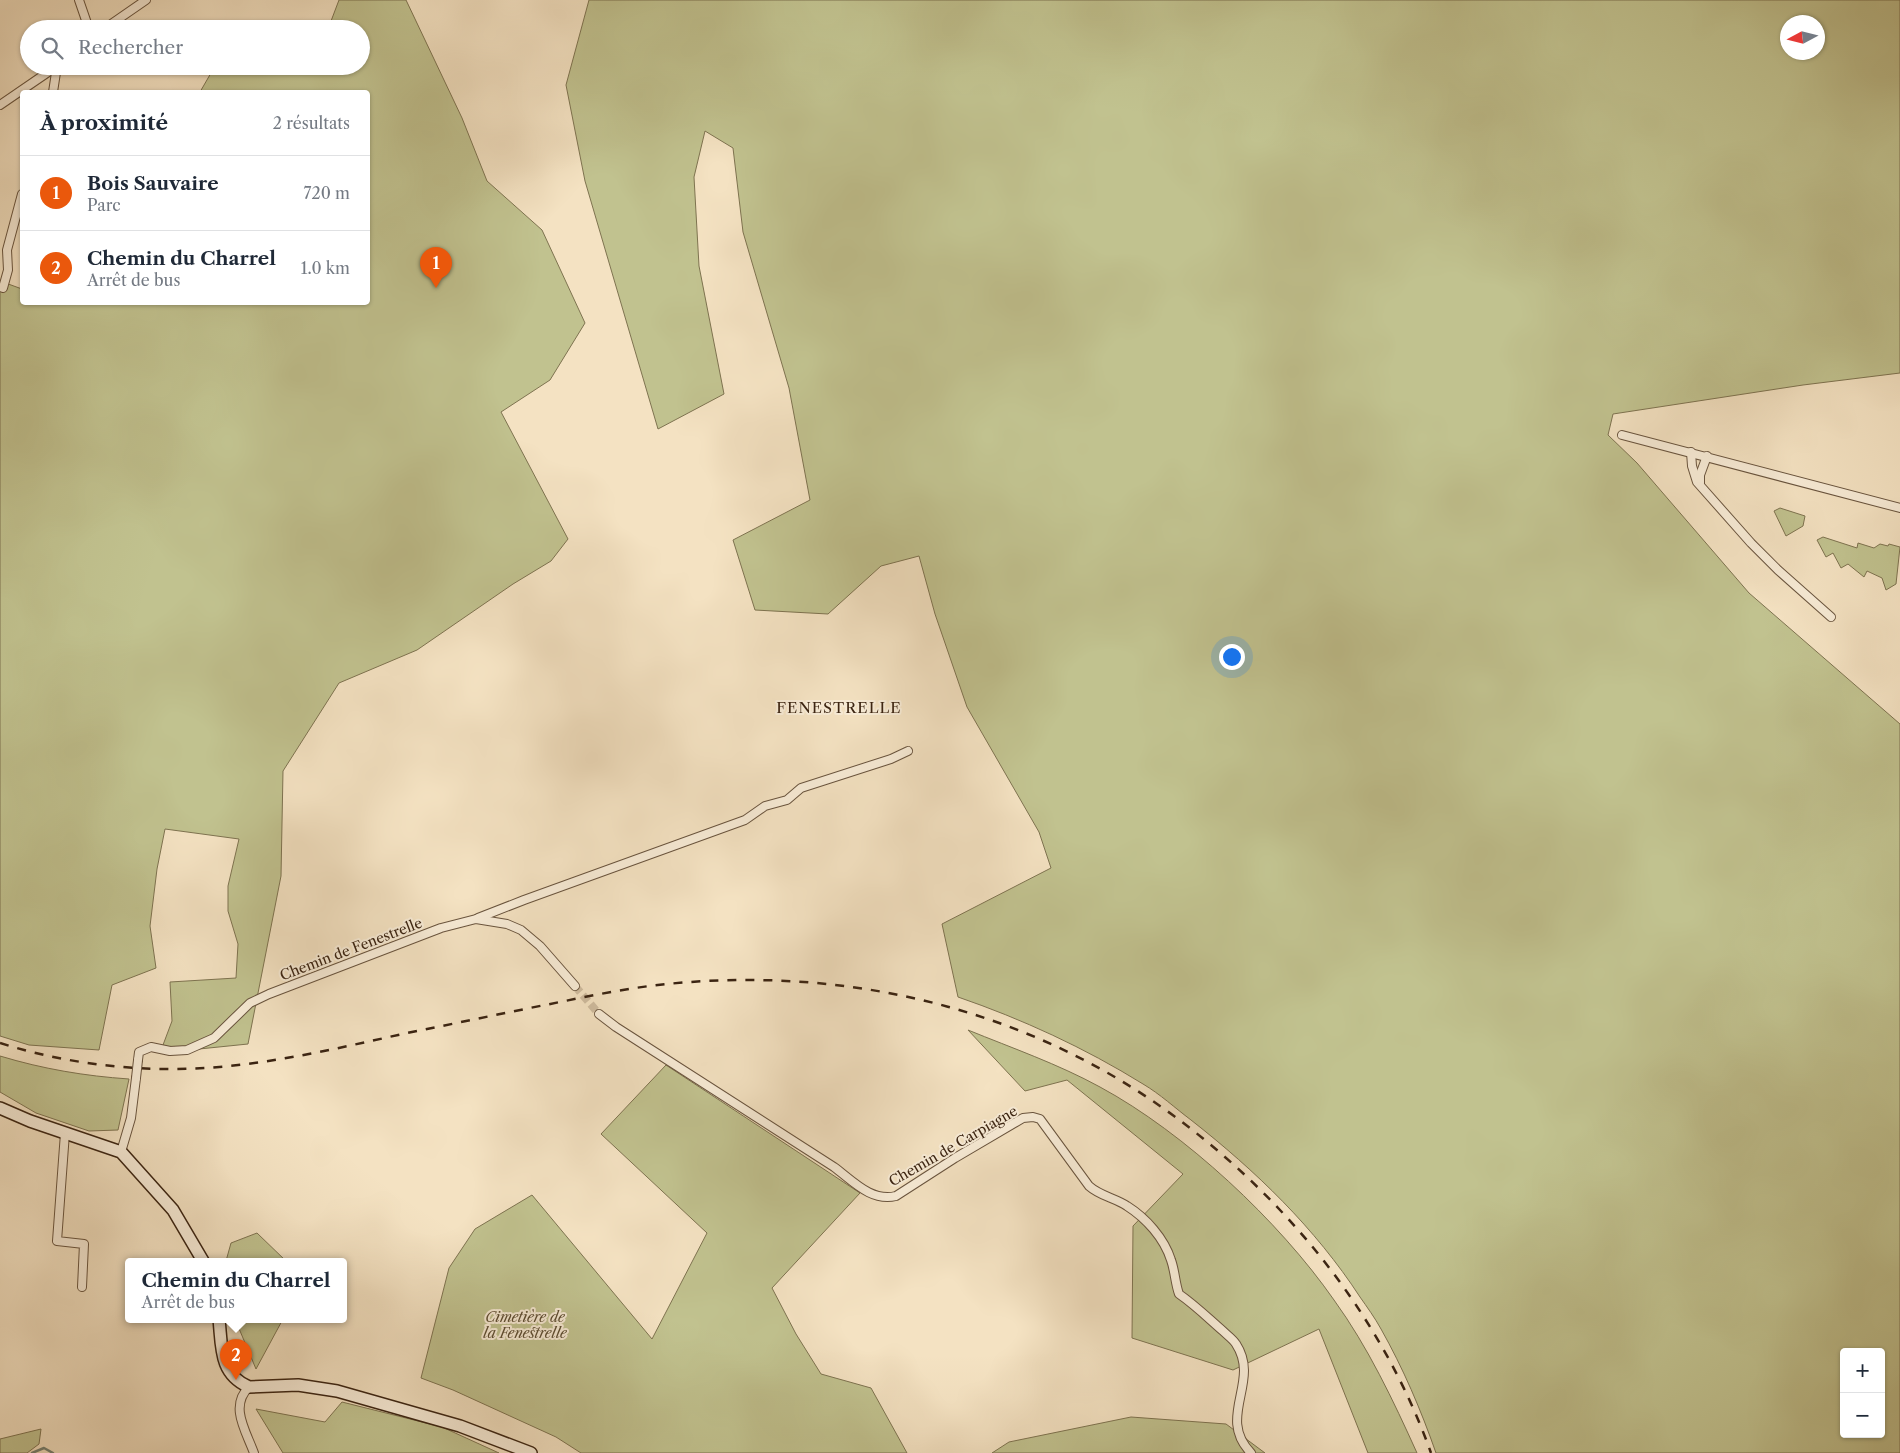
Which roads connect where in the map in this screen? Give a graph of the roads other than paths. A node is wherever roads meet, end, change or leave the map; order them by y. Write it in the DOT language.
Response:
graph roads {
  1 [pos="79,0"];
  2 [pos="146,0"];
  3 [pos="86,20"];
  4 [pos="117,20"];
  5 [pos="44,75"];
  6 [pos="56,75"];
  7 [pos="22,90"];
  8 [pos="53,90"];
  9 [pos="20,91"];
  10 [pos="0,105"];
  11 [pos="20,201"];
  12 [pos="3,288"];
  13 [pos="1622,435"];
  14 [pos="1691,452"];
  15 [pos="1707,456"];
  16 [pos="1700,485"];
  17 [pos="1900,508"];
  18 [pos="1831,617"];
  19 [pos="908,751"];
  20 [pos="476,919"];
  21 [pos="574,986"];
  22 [pos="599,1014"];
  23 [pos="0,1108"];
  24 [pos="65,1133"];
  25 [pos="120,1152"];
  26 [pos="201,1258"];
  27 [pos="82,1287"];
  28 [pos="221,1323"];
  29 [pos="248,1387"];
  30 [pos="254,1453"];
  31 [pos="530,1453"];
  32 [pos="1251,1453"];
  1 -- 3 [label="street"];
  2 -- 4 [label="street"];
  5 -- 7 [label="street"];
  6 -- 8 [label="street"];
  9 -- 10 [label="street"];
  11 -- 12 [label="street"];
  13 -- 14 [label="street"];
  14 -- 15 [label="street"];
  14 -- 16 [label="street"];
  15 -- 16 [label="street"];
  15 -- 17 [label="street"];
  16 -- 18 [label="street"];
  19 -- 20 [label="street"];
  20 -- 21 [label="street, Chemin de Fenestrelle"];
  20 -- 25 [label="street, Chemin de Fenestrelle, bridge"];
  22 -- 32 [label="street, Chemin de Carpiagne"];
  23 -- 24 [label="street"];
  24 -- 25 [label="street"];
  24 -- 27 [label="street"];
  25 -- 26 [label="street"];
  28 -- 29 [label="street"];
  29 -- 30 [label="street"];
  29 -- 31 [label="street"];
}
